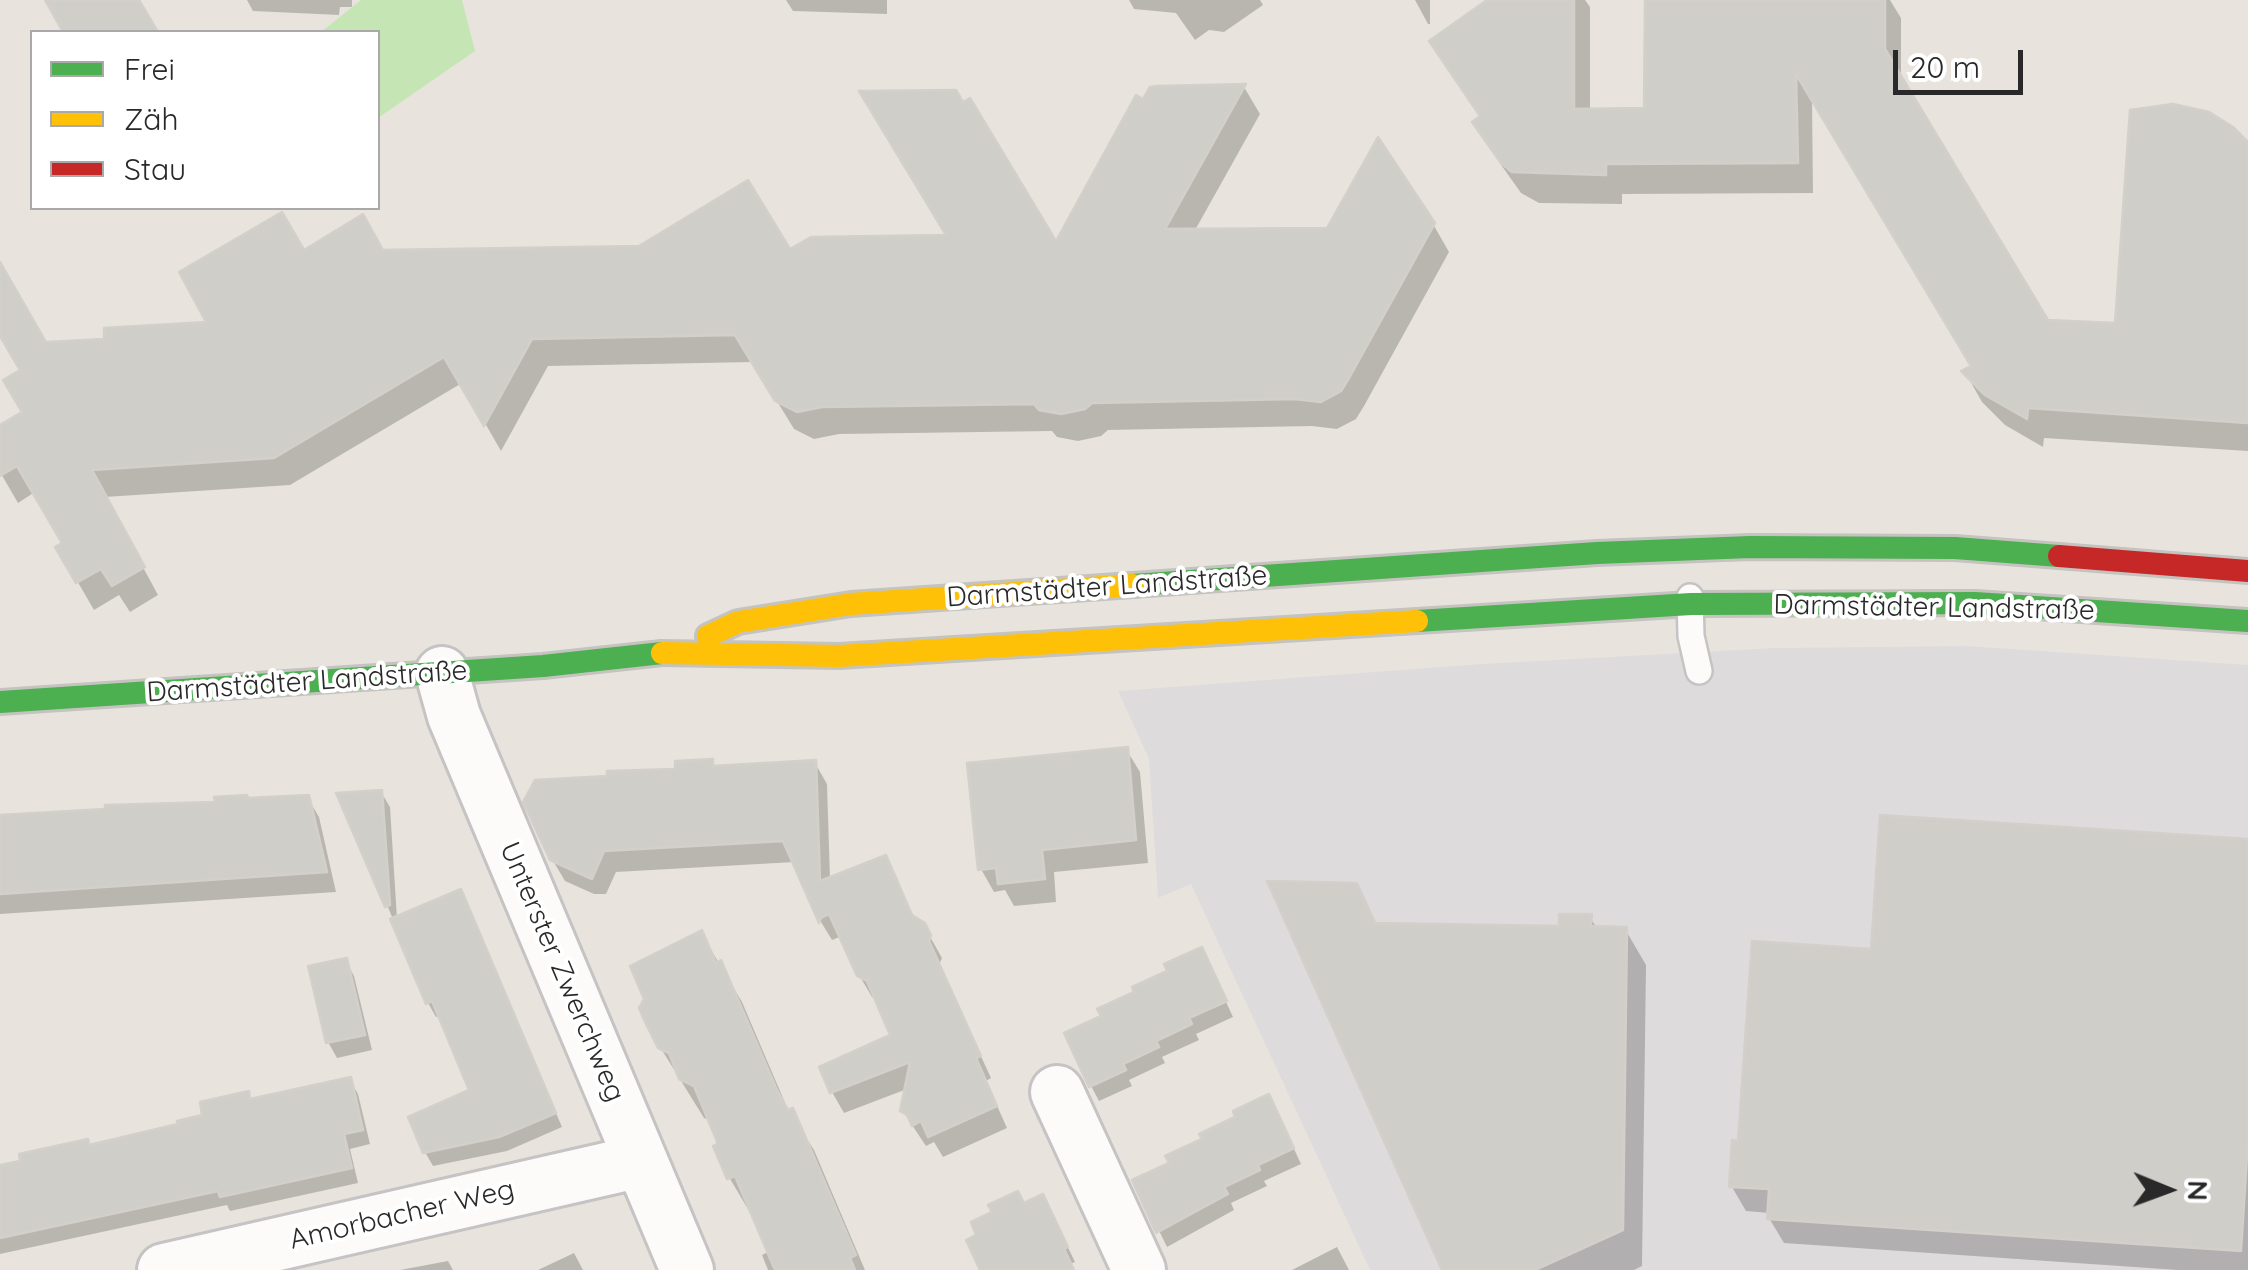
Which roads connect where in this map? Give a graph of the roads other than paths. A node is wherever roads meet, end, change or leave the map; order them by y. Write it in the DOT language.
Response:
graph roads {
  1 [pos="1687,550"];
  2 [pos="1548,557"];
  3 [pos="2248,571"];
  4 [pos="1691,604"];
  5 [pos="1500,616"];
  6 [pos="2248,621"];
  7 [pos="673,652"];
  8 [pos="1699,671"];
  9 [pos="442,672"];
  10 [pos="0,702"];
  11 [pos="1057,1092"];
  12 [pos="641,1161"];
  13 [pos="184,1268"];
  14 [pos="687,1270"];
  15 [pos="1139,1270"];
  1 -- 2 [label="main road, Darmstädter Landstraße"];
  1 -- 3 [label="main road, Darmstädter Landstraße"];
  1 -- 4 [label="lane"];
  2 -- 5 [label="lane"];
  2 -- 7 [label="main road, Darmstädter Landstraße"];
  4 -- 5 [label="main road, Darmstädter Landstraße"];
  4 -- 6 [label="main road, Darmstädter Landstraße"];
  4 -- 8 [label="lane"];
  5 -- 7 [label="main road, Darmstädter Landstraße"];
  7 -- 9 [label="main road, Darmstädter Landstraße"];
  9 -- 10 [label="main road, Darmstädter Landstraße"];
  9 -- 12 [label="street, Unterster Zwerchweg"];
  11 -- 15 [label="street"];
  12 -- 13 [label="street, Amorbacher Weg"];
  12 -- 14 [label="street, Unterster Zwerchweg"];
}
